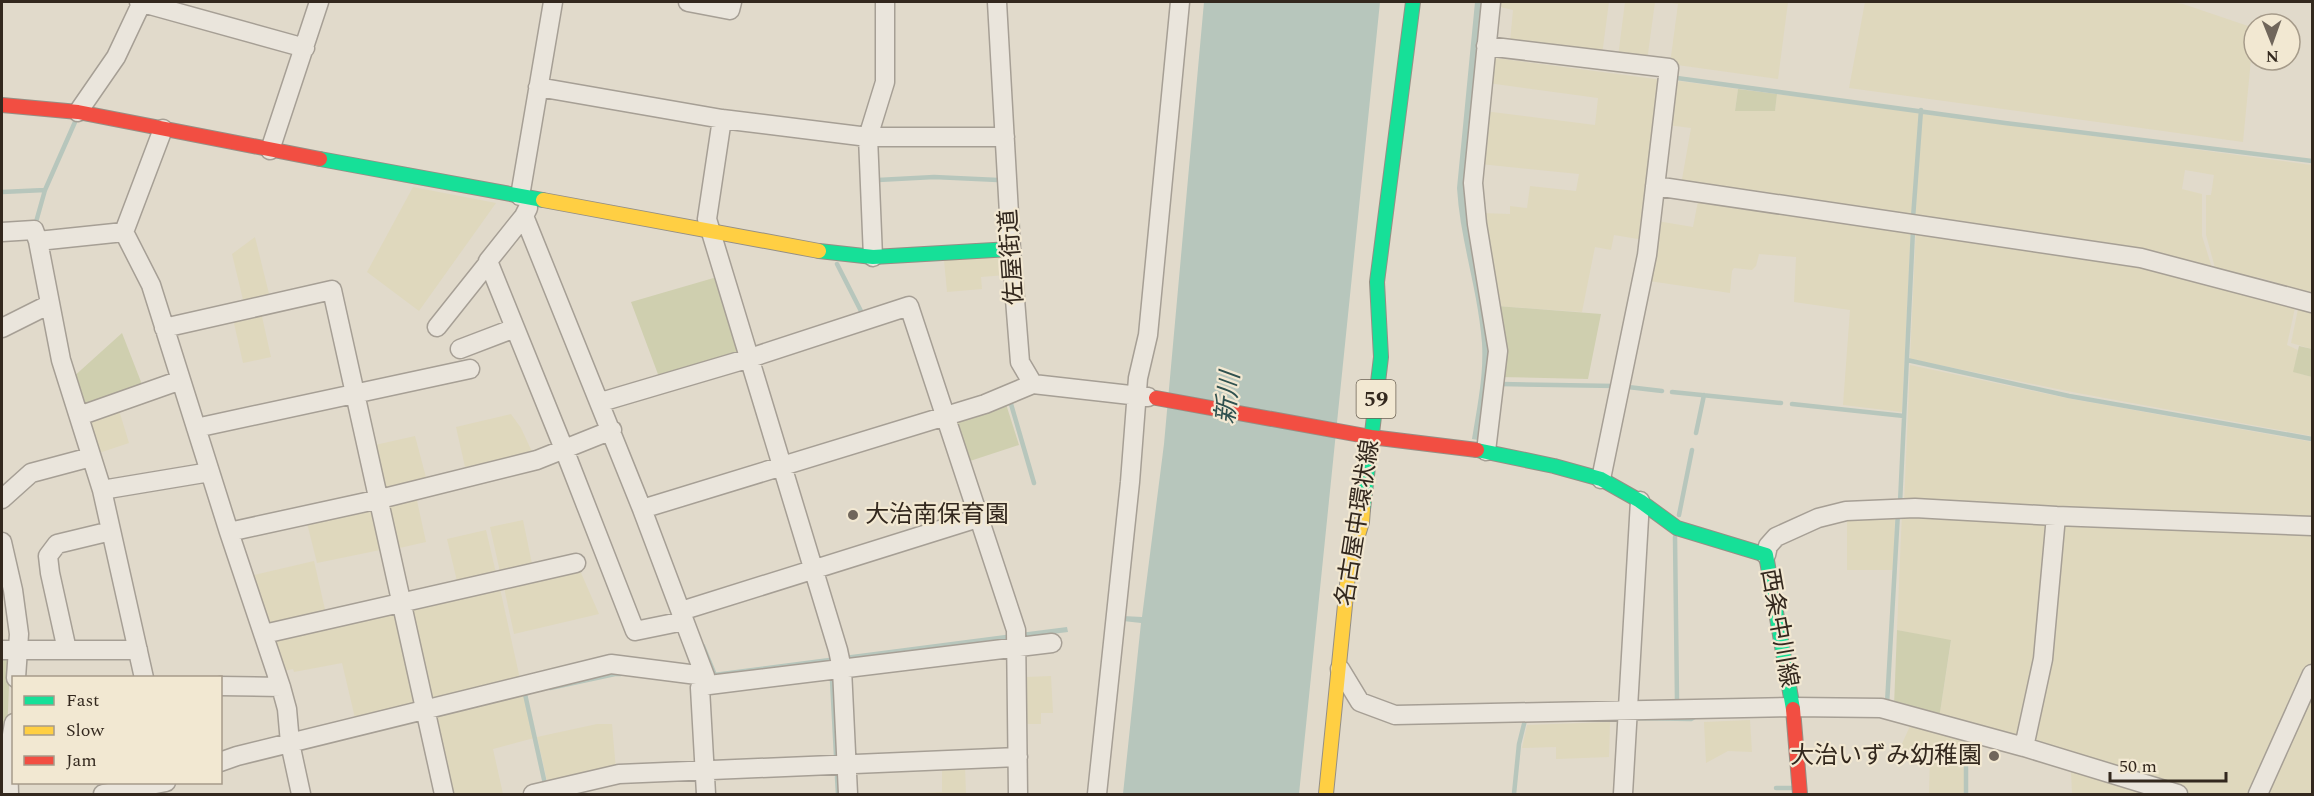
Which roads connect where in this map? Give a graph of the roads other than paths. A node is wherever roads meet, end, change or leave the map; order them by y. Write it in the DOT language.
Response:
graph roads {
  1 [pos="141,2"];
  2 [pos="319,2"];
  3 [pos="553,2"];
  4 [pos="688,2"];
  5 [pos="732,2"];
  6 [pos="885,2"];
  7 [pos="998,2"];
  8 [pos="1180,2"];
  9 [pos="1413,2"];
  10 [pos="1491,2"];
  11 [pos="1486,46"];
  12 [pos="305,48"];
  13 [pos="538,87"];
  14 [pos="2,105"];
  15 [pos="78,112"];
  16 [pos="722,119"];
  17 [pos="163,129"];
  18 [pos="868,137"];
  19 [pos="1005,137"];
  20 [pos="270,150"];
  21 [pos="1655,186"];
  22 [pos="526,197"];
  23 [pos="524,216"];
  24 [pos="711,231"];
  25 [pos="2,232"];
  26 [pos="124,232"];
  27 [pos="38,241"];
  28 [pos="1011,249"];
  29 [pos="873,257"];
  30 [pos="488,263"];
  31 [pos="2313,303"];
  32 [pos="50,304"];
  33 [pos="438,327"];
  34 [pos="2,328"];
  35 [pos="164,328"];
  36 [pos="515,328"];
  37 [pos="460,349"];
  38 [pos="750,358"];
  39 [pos="470,369"];
  40 [pos="181,380"];
  41 [pos="1033,384"];
  42 [pos="356,393"];
  43 [pos="1137,396"];
  44 [pos="1156,398"];
  45 [pos="601,402"];
  46 [pos="78,416"];
  47 [pos="946,416"];
  48 [pos="196,428"];
  49 [pos="612,430"];
  50 [pos="1371,437"];
  51 [pos="564,449"];
  52 [pos="1486,451"];
  53 [pos="92,456"];
  54 [pos="781,466"];
  55 [pos="210,472"];
  56 [pos="1601,479"];
  57 [pos="102,490"];
  58 [pos="2,499"];
  59 [pos="380,499"];
  60 [pos="1640,501"];
  61 [pos="642,509"];
  62 [pos="2056,516"];
  63 [pos="978,518"];
  64 [pos="2313,526"];
  65 [pos="111,531"];
  66 [pos="229,532"];
  67 [pos="2,542"];
  68 [pos="1766,555"];
  69 [pos="576,563"];
  70 [pos="813,570"];
  71 [pos="403,602"];
  72 [pos="682,616"];
  73 [pos="264,634"];
  74 [pos="1016,639"];
  75 [pos="1052,643"];
  76 [pos="9,650"];
  77 [pos="67,650"];
  78 [pos="138,650"];
  79 [pos="840,661"];
  80 [pos="1340,668"];
  81 [pos="2313,674"];
  82 [pos="16,676"];
  83 [pos="144,676"];
  84 [pos="702,682"];
  85 [pos="222,686"];
  86 [pos="280,687"];
  87 [pos="1793,707"];
  88 [pos="426,709"];
  89 [pos="1629,710"];
  90 [pos="12,735"];
  91 [pos="290,742"];
  92 [pos="2024,747"];
  93 [pos="1018,756"];
  94 [pos="222,761"];
  95 [pos="846,764"];
  96 [pos="705,770"];
  97 [pos="163,786"];
  98 [pos="9,795"];
  99 [pos="103,795"];
  100 [pos="301,795"];
  101 [pos="444,795"];
  102 [pos="533,795"];
  103 [pos="706,795"];
  104 [pos="848,795"];
  105 [pos="1018,795"];
  106 [pos="1097,795"];
  107 [pos="1326,795"];
  108 [pos="1623,795"];
  109 [pos="1800,795"];
  110 [pos="2178,795"];
  111 [pos="2258,795"];
  1 -- 12 [label="street"];
  1 -- 15 [label="street"];
  2 -- 12 [label="street"];
  3 -- 13 [label="street"];
  4 -- 5 [label="street"];
  6 -- 18 [label="street"];
  7 -- 19 [label="street, 佐屋街道"];
  8 -- 43 [label="street"];
  9 -- 50 [label="main road, 名古屋中環状線 / 59"];
  10 -- 11 [label="street"];
  11 -- 21 [label="street"];
  11 -- 52 [label="street"];
  12 -- 20 [label="street"];
  13 -- 16 [label="street"];
  13 -- 22 [label="street"];
  14 -- 15 [label="main road"];
  15 -- 17 [label="main road"];
  16 -- 18 [label="street"];
  16 -- 24 [label="street"];
  17 -- 20 [label="main road"];
  17 -- 26 [label="street"];
  18 -- 19 [label="street"];
  18 -- 29 [label="street"];
  19 -- 28 [label="street, 佐屋街道"];
  20 -- 22 [label="main road"];
  21 -- 31 [label="street"];
  21 -- 56 [label="street"];
  22 -- 23 [label="street"];
  22 -- 24 [label="main road"];
  23 -- 30 [label="street"];
  23 -- 45 [label="street"];
  24 -- 29 [label="main road"];
  24 -- 38 [label="street"];
  25 -- 27 [label="street"];
  26 -- 27 [label="street"];
  26 -- 35 [label="street"];
  27 -- 32 [label="street"];
  28 -- 29 [label="main road"];
  28 -- 41 [label="street, 佐屋街道"];
  30 -- 33 [label="street"];
  30 -- 36 [label="street"];
  32 -- 34 [label="street"];
  32 -- 46 [label="street"];
  35 -- 40 [label="street"];
  35 -- 42 [label="street"];
  36 -- 37 [label="street"];
  36 -- 51 [label="street"];
  38 -- 45 [label="street"];
  38 -- 47 [label="street"];
  38 -- 54 [label="street"];
  39 -- 42 [label="street"];
  40 -- 46 [label="street"];
  40 -- 48 [label="street"];
  41 -- 43 [label="street"];
  41 -- 47 [label="street"];
  42 -- 48 [label="street"];
  42 -- 59 [label="street"];
  43 -- 44 [label="street"];
  43 -- 106 [label="street"];
  44 -- 50 [label="main road"];
  45 -- 49 [label="street"];
  46 -- 53 [label="street"];
  47 -- 54 [label="street"];
  47 -- 63 [label="street"];
  48 -- 55 [label="street"];
  49 -- 51 [label="street"];
  49 -- 61 [label="street"];
  50 -- 52 [label="main road, 西条中川線"];
  50 -- 80 [label="main road, 名古屋中環状線 / 59"];
  51 -- 59 [label="street"];
  51 -- 72 [label="street"];
  52 -- 56 [label="main road, 西条中川線"];
  53 -- 57 [label="street"];
  53 -- 58 [label="street"];
  54 -- 61 [label="street"];
  54 -- 70 [label="street"];
  55 -- 57 [label="street"];
  55 -- 66 [label="street"];
  56 -- 60 [label="main road, 西条中川線"];
  57 -- 65 [label="street"];
  59 -- 66 [label="street"];
  59 -- 71 [label="street"];
  60 -- 68 [label="main road, 西条中川線"];
  60 -- 89 [label="street"];
  61 -- 72 [label="street"];
  62 -- 64 [label="street"];
  62 -- 68 [label="street"];
  62 -- 92 [label="street"];
  63 -- 70 [label="street"];
  63 -- 74 [label="street"];
  65 -- 77 [label="street"];
  65 -- 78 [label="street"];
  66 -- 73 [label="street"];
  67 -- 76 [label="street"];
  68 -- 87 [label="main road, 西条中川線"];
  69 -- 71 [label="street"];
  70 -- 72 [label="street"];
  70 -- 79 [label="street"];
  71 -- 73 [label="street"];
  71 -- 88 [label="street"];
  72 -- 84 [label="street"];
  73 -- 86 [label="street"];
  74 -- 75 [label="street"];
  74 -- 79 [label="street"];
  74 -- 93 [label="street"];
  76 -- 77 [label="street"];
  76 -- 82 [label="street"];
  77 -- 78 [label="street"];
  78 -- 83 [label="street"];
  79 -- 84 [label="street"];
  79 -- 95 [label="street"];
  80 -- 89 [label="street"];
  80 -- 107 [label="main road, 名古屋中環状線 / 59"];
  81 -- 111 [label="street"];
  84 -- 88 [label="street"];
  84 -- 96 [label="street"];
  85 -- 86 [label="street"];
  86 -- 91 [label="street"];
  87 -- 89 [label="street"];
  87 -- 92 [label="street"];
  87 -- 109 [label="main road, 西条中川線"];
  88 -- 91 [label="street"];
  88 -- 101 [label="street"];
  89 -- 108 [label="street"];
  90 -- 98 [label="street"];
  91 -- 94 [label="street"];
  91 -- 100 [label="street"];
  92 -- 110 [label="street"];
  93 -- 95 [label="street"];
  93 -- 105 [label="street"];
  95 -- 96 [label="street"];
  95 -- 104 [label="street"];
  96 -- 102 [label="street"];
  96 -- 103 [label="street"];
  97 -- 99 [label="street"];
}
